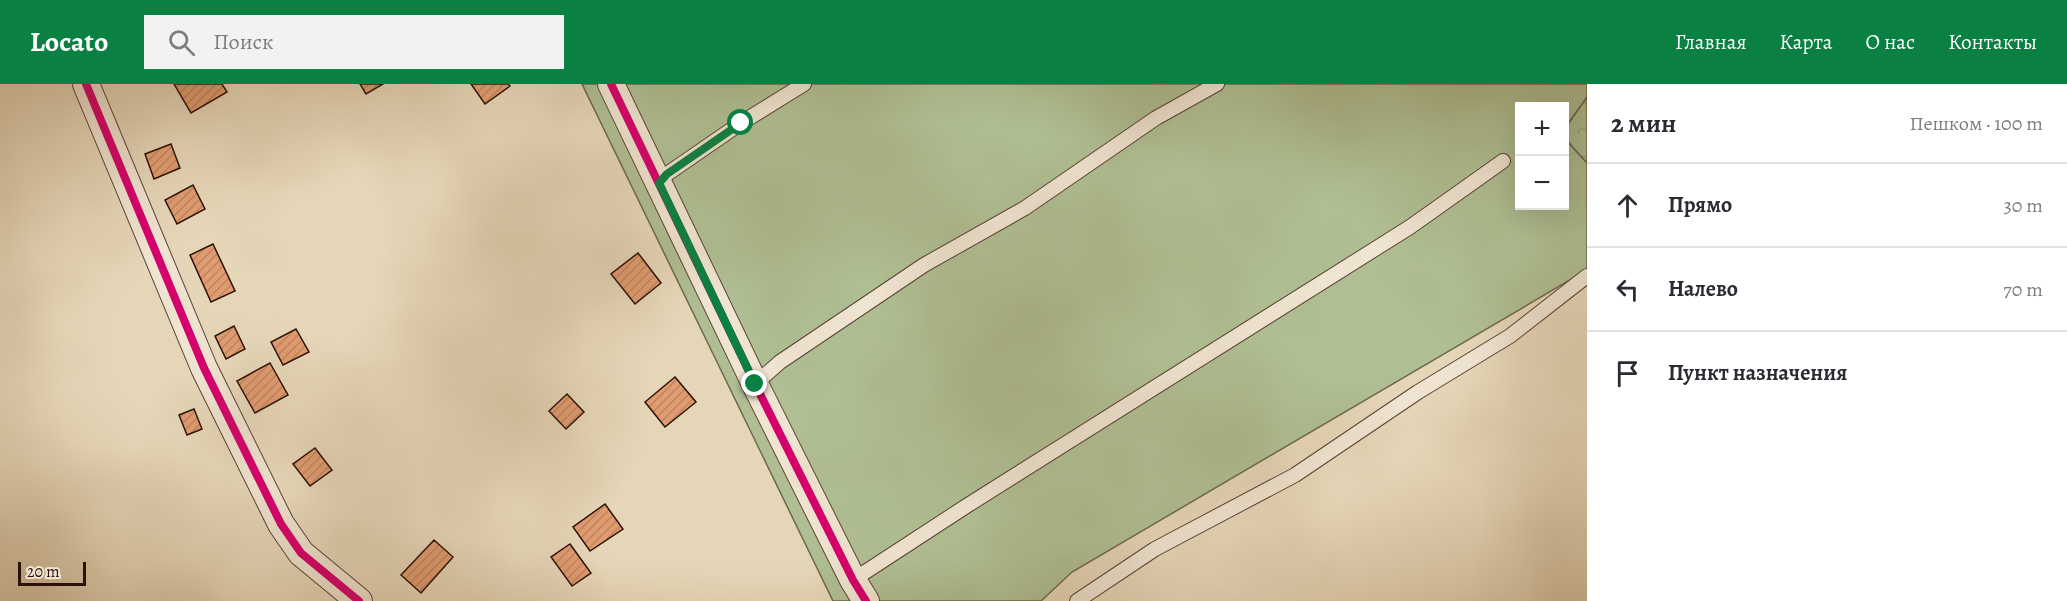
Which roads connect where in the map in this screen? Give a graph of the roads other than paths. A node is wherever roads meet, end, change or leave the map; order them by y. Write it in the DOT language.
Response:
graph roads {
  1 [pos="86,84"];
  2 [pos="611,84"];
  3 [pos="804,84"];
  4 [pos="1217,84"];
  5 [pos="1503,161"];
  6 [pos="659,183"];
  7 [pos="1587,276"];
  8 [pos="755,384"];
  9 [pos="860,590"];
  10 [pos="359,601"];
  11 [pos="1077,601"];
  1 -- 10 [label="street"];
  2 -- 6 [label="street"];
  3 -- 6 [label="lane"];
  4 -- 8 [label="lane"];
  5 -- 9 [label="lane"];
  6 -- 8 [label="street"];
  7 -- 11 [label="lane"];
  8 -- 9 [label="street"];
}
